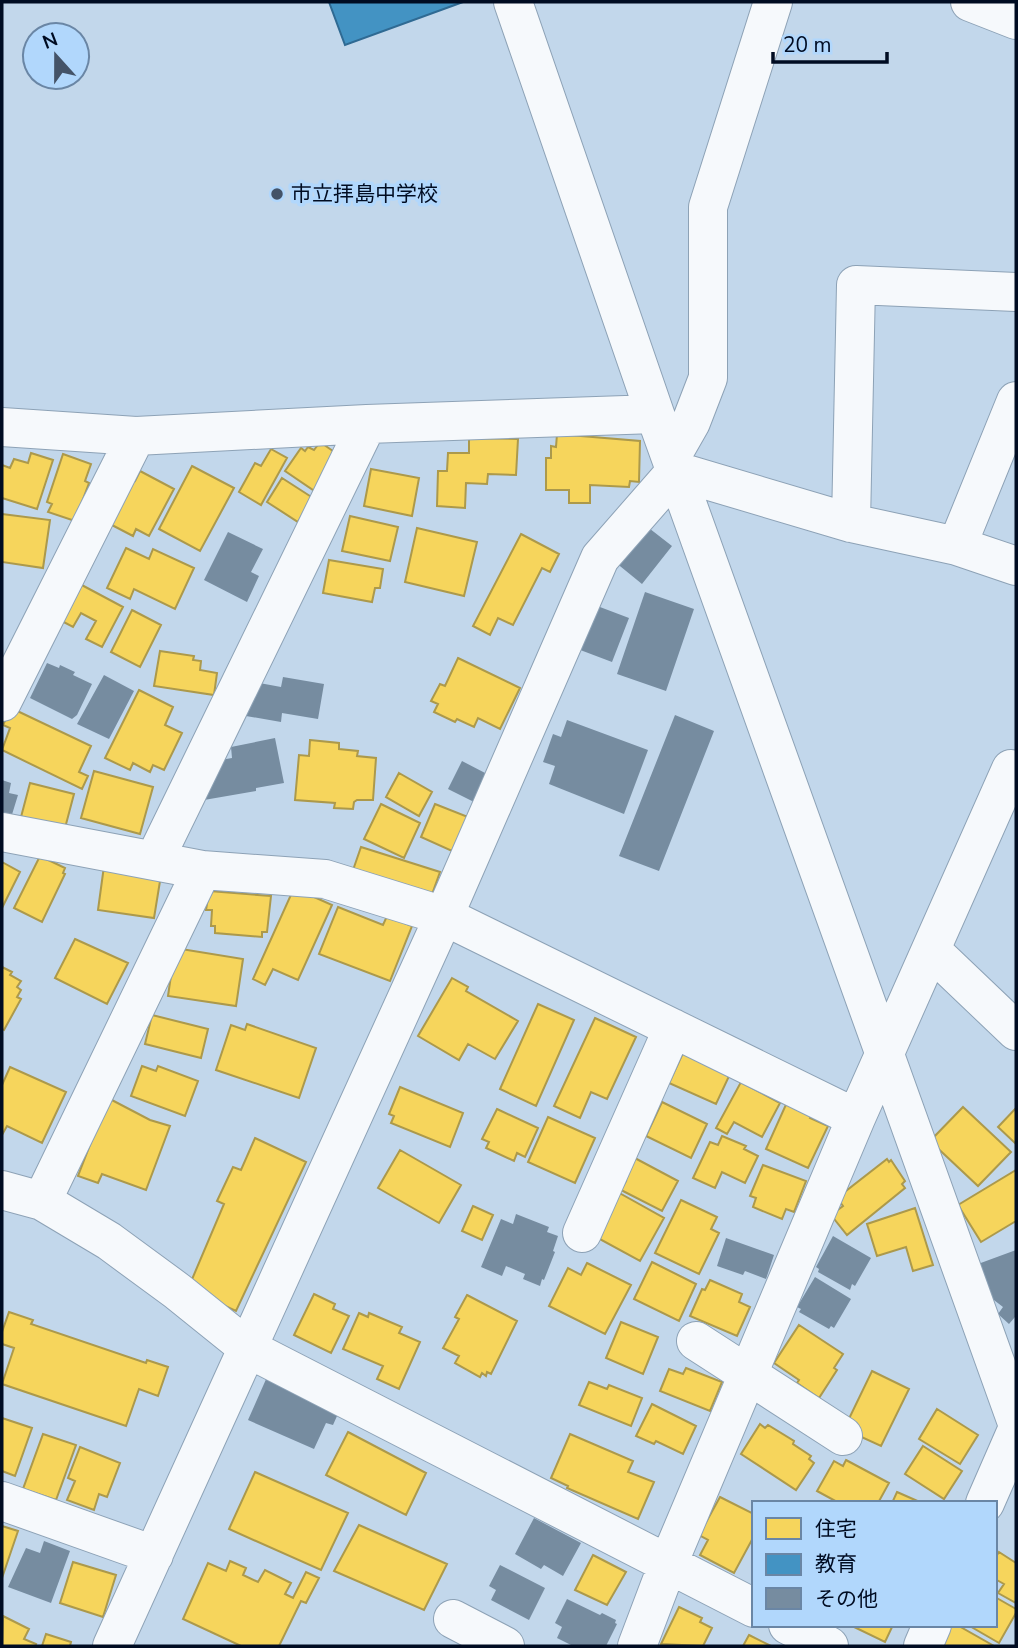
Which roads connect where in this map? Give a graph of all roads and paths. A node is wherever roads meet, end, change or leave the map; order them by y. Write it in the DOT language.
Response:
graph roads {
  1 [pos="513,2"];
  2 [pos="773,2"];
  3 [pos="970,2"];
  4 [pos="1016,20"];
  5 [pos="1016,292"];
  6 [pos="1016,401"];
  7 [pos="655,414"];
  8 [pos="367,424"];
  9 [pos="2,426"];
  10 [pos="136,436"];
  11 [pos="673,464"];
  12 [pos="851,523"];
  13 [pos="957,546"];
  14 [pos="1016,566"];
  15 [pos="2,702"];
  16 [pos="1013,770"];
  17 [pos="2,832"];
  18 [pos="153,861"];
  19 [pos="202,870"];
  20 [pos="444,916"];
  21 [pos="931,950"];
  22 [pos="673,1028"];
  23 [pos="1016,1031"];
  24 [pos="885,1052"];
  25 [pos="856,1118"];
  26 [pos="2,1190"];
  27 [pos="42,1201"];
  28 [pos="582,1233"];
  29 [pos="696,1341"];
  30 [pos="249,1349"];
  31 [pos="748,1374"];
  32 [pos="1016,1420"];
  33 [pos="1016,1432"];
  34 [pos="843,1436"];
  35 [pos="2,1501"];
  36 [pos="986,1501"];
  37 [pos="154,1555"];
  38 [pos="668,1564"];
  39 [pos="752,1607"];
  40 [pos="453,1619"];
  41 [pos="792,1627"];
  42 [pos="931,1627"];
  43 [pos="112,1646"];
  44 [pos="505,1646"];
  45 [pos="637,1646"];
  46 [pos="829,1646"];
  47 [pos="923,1646"];
  1 -- 7 [label="street"];
  2 -- 11 [label="street"];
  3 -- 4 [label="street"];
  5 -- 12 [label="street"];
  6 -- 13 [label="street"];
  7 -- 8 [label="street"];
  7 -- 11 [label="street"];
  8 -- 10 [label="street"];
  8 -- 18 [label="street"];
  9 -- 10 [label="street"];
  10 -- 15 [label="street"];
  11 -- 12 [label="street"];
  11 -- 20 [label="street"];
  11 -- 24 [label="street"];
  12 -- 13 [label="street"];
  13 -- 14 [label="street"];
  16 -- 21 [label="street"];
  17 -- 18 [label="street"];
  18 -- 19 [label="street"];
  19 -- 20 [label="street"];
  19 -- 27 [label="street"];
  20 -- 22 [label="street"];
  20 -- 30 [label="street"];
  21 -- 23 [label="street"];
  21 -- 24 [label="street"];
  22 -- 25 [label="street"];
  22 -- 28 [label="street"];
  24 -- 25 [label="street"];
  24 -- 32 [label="street"];
  25 -- 31 [label="street"];
  26 -- 27 [label="street"];
  27 -- 30 [label="street"];
  29 -- 31 [label="street"];
  30 -- 37 [label="street"];
  30 -- 38 [label="street"];
  31 -- 34 [label="street"];
  31 -- 38 [label="street"];
  33 -- 36 [label="street"];
  35 -- 37 [label="street"];
  37 -- 43 [label="street"];
  38 -- 39 [label="street"];
  38 -- 45 [label="street"];
  40 -- 44 [label="street"];
  41 -- 46 [label="street"];
  42 -- 47 [label="street"];
}
